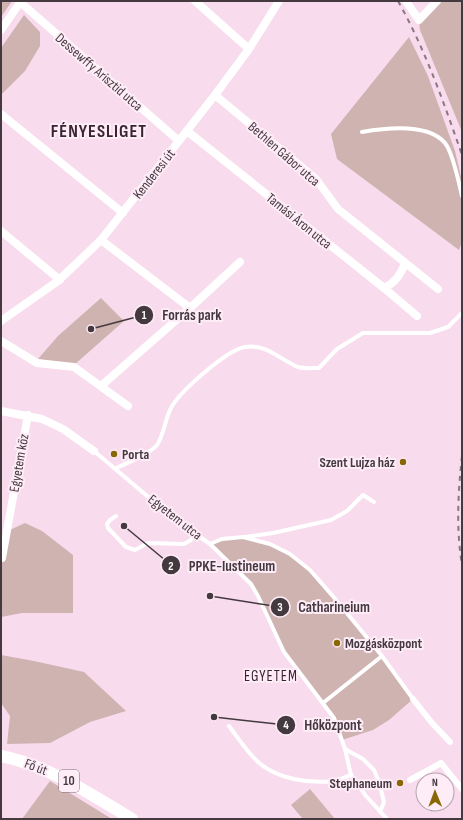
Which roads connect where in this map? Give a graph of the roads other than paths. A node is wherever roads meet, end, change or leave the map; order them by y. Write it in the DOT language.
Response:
graph roads {
  1 [pos="196,1"];
  2 [pos="279,1"];
  3 [pos="406,1"];
  4 [pos="437,1"];
  5 [pos="20,2"];
  6 [pos="1,30"];
  7 [pos="249,49"];
  8 [pos="215,95"];
  9 [pos="1,114"];
  10 [pos="187,131"];
  11 [pos="362,132"];
  12 [pos="179,141"];
  13 [pos="462,196"];
  14 [pos="123,213"];
  15 [pos="1,231"];
  16 [pos="101,240"];
  17 [pos="240,262"];
  18 [pos="405,263"];
  19 [pos="60,280"];
  20 [pos="384,288"];
  21 [pos="438,289"];
  22 [pos="190,308"];
  23 [pos="462,313"];
  24 [pos="417,316"];
  25 [pos="1,321"];
  26 [pos="1,341"];
  27 [pos="101,386"];
  28 [pos="128,406"];
  29 [pos="1,411"];
  30 [pos="28,415"];
  31 [pos="94,451"];
  32 [pos="115,468"];
  33 [pos="374,502"];
  34 [pos="116,516"];
  35 [pos="195,533"];
  36 [pos="243,537"];
  37 [pos="210,544"];
  38 [pos="2,558"];
  39 [pos="382,656"];
  40 [pos="413,699"];
  41 [pos="323,703"];
  42 [pos="230,726"];
  43 [pos="450,742"];
  44 [pos="345,748"];
  45 [pos="1,756"];
  46 [pos="351,775"];
  47 [pos="410,780"];
  48 [pos="462,789"];
  49 [pos="380,812"];
  50 [pos="132,819"];
  51 [pos="387,819"];
  1 -- 7 [label="street"];
  2 -- 7 [label="street, Kenderesi út"];
  3 -- 4 [label="street"];
  5 -- 6 [label="street"];
  5 -- 12 [label="street, Dessewffy Arisztid utca"];
  7 -- 8 [label="street, Kenderesi út"];
  8 -- 10 [label="street, Kenderesi út"];
  8 -- 18 [label="street, Bethlen Gábor utca"];
  9 -- 14 [label="street"];
  10 -- 12 [label="street, Kenderesi út"];
  10 -- 20 [label="street, Tamási Áron utca"];
  11 -- 13 [label="lane"];
  12 -- 14 [label="street, Kenderesi út"];
  14 -- 16 [label="street, Kenderesi út"];
  15 -- 19 [label="street"];
  16 -- 19 [label="street, Kenderesi út"];
  16 -- 22 [label="street"];
  17 -- 22 [label="street"];
  18 -- 20 [label="street"];
  18 -- 21 [label="street, Bethlen Gábor utca"];
  19 -- 25 [label="street, Kenderesi út"];
  20 -- 24 [label="street, Tamási Áron utca"];
  22 -- 27 [label="street"];
  23 -- 32 [label="lane"];
  26 -- 27 [label="street"];
  27 -- 28 [label="street"];
  29 -- 30 [label="street, Egyetem utca"];
  30 -- 31 [label="street, Egyetem utca"];
  30 -- 38 [label="street, Egyetem köz"];
  31 -- 32 [label="lane, Egyetem utca"];
  32 -- 35 [label="lane, Egyetem utca"];
  33 -- 36 [label="lane"];
  34 -- 35 [label="lane"];
  35 -- 37 [label="lane, Egyetem utca"];
  36 -- 37 [label="lane"];
  36 -- 39 [label="lane"];
  37 -- 41 [label="lane, Egyetem utca"];
  39 -- 40 [label="lane"];
  39 -- 41 [label="lane"];
  40 -- 43 [label="street"];
  41 -- 44 [label="lane, Egyetem utca"];
  42 -- 46 [label="lane"];
  44 -- 46 [label="lane, Egyetem utca"];
  44 -- 49 [label="lane"];
  45 -- 50 [label="main road, Fő út / 10"];
  46 -- 49 [label="lane, Egyetem utca"];
  47 -- 48 [label="street"];
  49 -- 51 [label="lane, Egyetem utca"];
}
